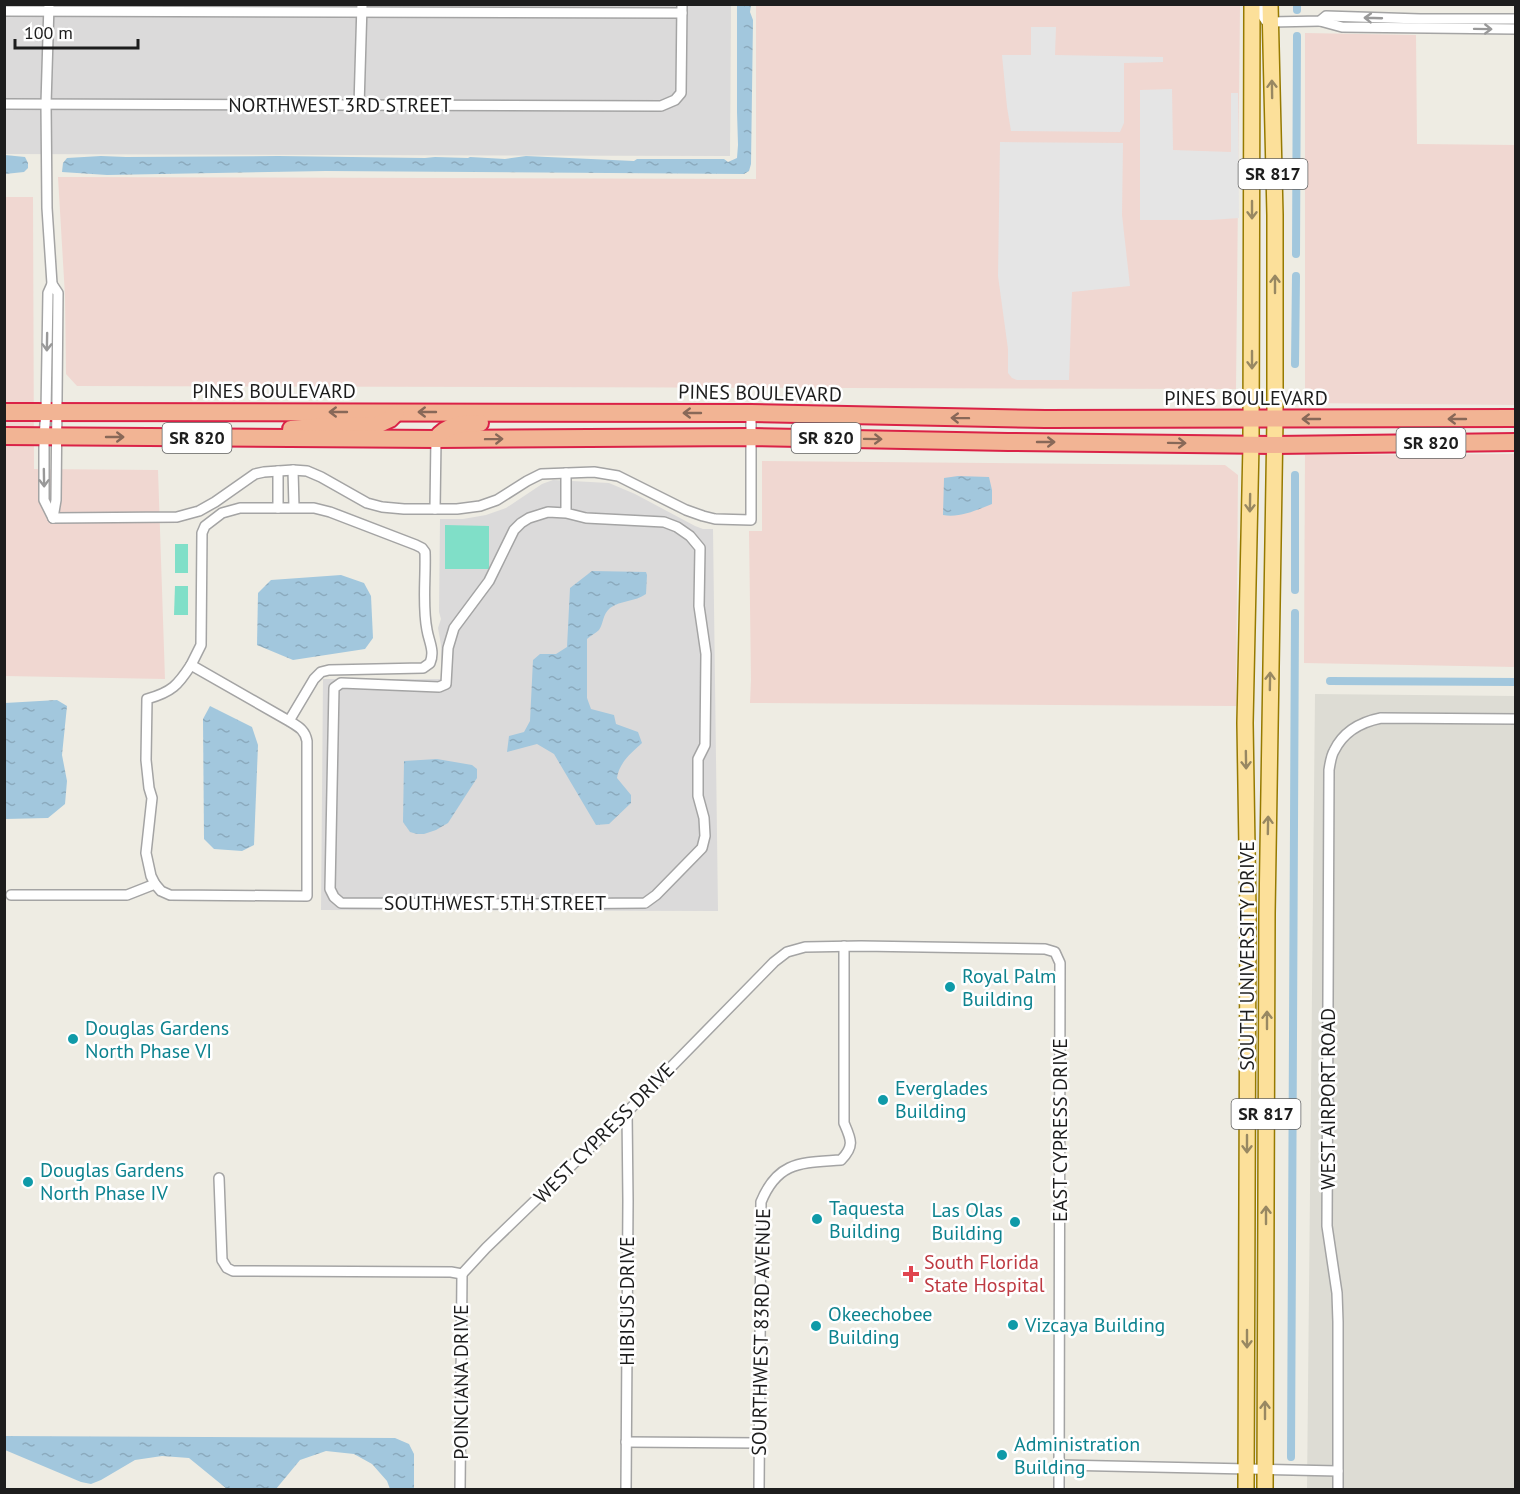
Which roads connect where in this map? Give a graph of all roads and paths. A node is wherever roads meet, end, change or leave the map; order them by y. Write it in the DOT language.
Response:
graph roads {
  1 [pos="1252,4"];
  2 [pos="1259,4"];
  3 [pos="1270,4"];
  4 [pos="49,8"];
  5 [pos="361,9"];
  6 [pos="682,9"];
  7 [pos="4,12"];
  8 [pos="1515,19"];
  9 [pos="1320,21"];
  10 [pos="1271,22"];
  11 [pos="1515,29"];
  12 [pos="4,104"];
  13 [pos="46,105"];
  14 [pos="359,106"];
  15 [pos="4,412"];
  16 [pos="51,412"];
  17 [pos="397,412"];
  18 [pos="573,413"];
  19 [pos="751,413"];
  20 [pos="1515,418"];
  21 [pos="1003,419"];
  22 [pos="1045,419"];
  23 [pos="1275,419"];
  24 [pos="1252,420"];
  25 [pos="1515,434"];
  26 [pos="4,436"];
  27 [pos="50,436"];
  28 [pos="751,437"];
  29 [pos="259,438"];
  30 [pos="436,439"];
  31 [pos="901,440"];
  32 [pos="1008,442"];
  33 [pos="1515,442"];
  34 [pos="1446,443"];
  35 [pos="1251,444"];
  36 [pos="1275,445"];
  37 [pos="293,470"];
  38 [pos="278,471"];
  39 [pos="566,473"];
  40 [pos="294,507"];
  41 [pos="278,508"];
  42 [pos="435,509"];
  43 [pos="566,513"];
  44 [pos="191,665"];
  45 [pos="1515,719"];
  46 [pos="289,721"];
  47 [pos="155,884"];
  48 [pos="11,895"];
  49 [pos="844,946"];
  50 [pos="1054,952"];
  51 [pos="627,1112"];
  52 [pos="219,1178"];
  53 [pos="462,1274"];
  54 [pos="626,1442"];
  55 [pos="759,1443"];
  56 [pos="1059,1466"];
  57 [pos="1247,1468"];
  58 [pos="1265,1468"];
  59 [pos="1338,1471"];
  60 [pos="460,1490"];
  61 [pos="626,1490"];
  62 [pos="759,1490"];
  63 [pos="1059,1490"];
  64 [pos="1246,1490"];
  65 [pos="1265,1490"];
  66 [pos="1338,1490"];
  1 -- 24 [label="main road, SR 817, one-way"];
  2 -- 10 [label="street"];
  3 -- 10 [label="main road, SR 817"];
  4 -- 5 [label="street"];
  4 -- 7 [label="street"];
  4 -- 13 [label="street"];
  5 -- 6 [label="street"];
  5 -- 14 [label="street"];
  6 -- 14 [label="street, NORTHWEST 3RD STREET"];
  8 -- 9 [label="street, one-way"];
  9 -- 10 [label="street"];
  9 -- 11 [label="street, one-way"];
  23 -- 10 [label="main road, SR 817, one-way"];
  12 -- 13 [label="street, NORTHWEST 3RD STREET"];
  13 -- 14 [label="street, NORTHWEST 3RD STREET"];
  13 -- 16 [label="street"];
  15 -- 16 [label="highway, PINES BOULEVARD / SR 820"];
  17 -- 16 [label="highway, PINES BOULEVARD / SR 820, one-way"];
  16 -- 27 [label="street"];
  18 -- 17 [label="highway, PINES BOULEVARD / SR 820, one-way"];
  17 -- 29 [label="highway"];
  19 -- 18 [label="highway, PINES BOULEVARD / SR 820, one-way"];
  18 -- 30 [label="highway"];
  21 -- 19 [label="highway, PINES BOULEVARD / SR 820, one-way"];
  19 -- 28 [label="street"];
  20 -- 23 [label="highway, PINES BOULEVARD / SR 820, one-way"];
  21 -- 22 [label="highway, PINES BOULEVARD / SR 820"];
  21 -- 31 [label="highway"];
  22 -- 24 [label="highway, PINES BOULEVARD / SR 820"];
  22 -- 32 [label="highway"];
  23 -- 24 [label="highway, PINES BOULEVARD / SR 820"];
  23 -- 36 [label="main road, SR 817"];
  24 -- 35 [label="main road, SR 817"];
  25 -- 34 [label="highway"];
  26 -- 27 [label="highway, SR 820"];
  27 -- 29 [label="highway, SR 820, one-way"];
  27 -- 38 [label="street"];
  30 -- 28 [label="highway, SR 820, one-way"];
  28 -- 31 [label="highway, SR 820, one-way"];
  28 -- 39 [label="street"];
  29 -- 30 [label="highway, SR 820"];
  30 -- 42 [label="street"];
  31 -- 32 [label="highway, SR 820"];
  32 -- 35 [label="highway, SR 820, one-way"];
  33 -- 34 [label="highway, SR 820"];
  34 -- 36 [label="highway, SR 820"];
  35 -- 36 [label="highway, SR 820"];
  35 -- 57 [label="main road, SOUTH UNIVERSITY DRIVE / SR 817, one-way"];
  58 -- 36 [label="main road, SOUTH UNIVERSITY DRIVE / SR 817, one-way"];
  37 -- 38 [label="street"];
  37 -- 40 [label="street"];
  37 -- 42 [label="street"];
  38 -- 41 [label="street"];
  39 -- 42 [label="street"];
  39 -- 43 [label="street"];
  40 -- 41 [label="street"];
  40 -- 46 [label="street"];
  41 -- 44 [label="street"];
  43 -- 43 [label="street, SOUTHWEST 5TH STREET"];
  44 -- 46 [label="street"];
  44 -- 47 [label="street"];
  45 -- 59 [label="street, WEST AIRPORT ROAD"];
  46 -- 47 [label="street"];
  47 -- 48 [label="street"];
  49 -- 50 [label="street, WEST CYPRESS DRIVE"];
  49 -- 51 [label="street, WEST CYPRESS DRIVE"];
  49 -- 55 [label="street, SOURTHWEST 83RD AVENUE"];
  50 -- 56 [label="street, EAST CYPRESS DRIVE"];
  51 -- 53 [label="street, WEST CYPRESS DRIVE"];
  51 -- 54 [label="street, HIBISUS DRIVE"];
  52 -- 53 [label="street"];
  53 -- 60 [label="street, POINCIANA DRIVE"];
  54 -- 55 [label="street"];
  54 -- 61 [label="street, HIBISUS DRIVE"];
  55 -- 62 [label="street, SOURTHWEST 83RD AVENUE"];
  56 -- 57 [label="street"];
  56 -- 63 [label="street, EAST CYPRESS DRIVE"];
  57 -- 58 [label="street"];
  57 -- 64 [label="main road, SOUTH UNIVERSITY DRIVE / SR 817"];
  58 -- 59 [label="street"];
  58 -- 65 [label="main road, SOUTH UNIVERSITY DRIVE / SR 817"];
  59 -- 66 [label="street, WEST AIRPORT ROAD"];
}
